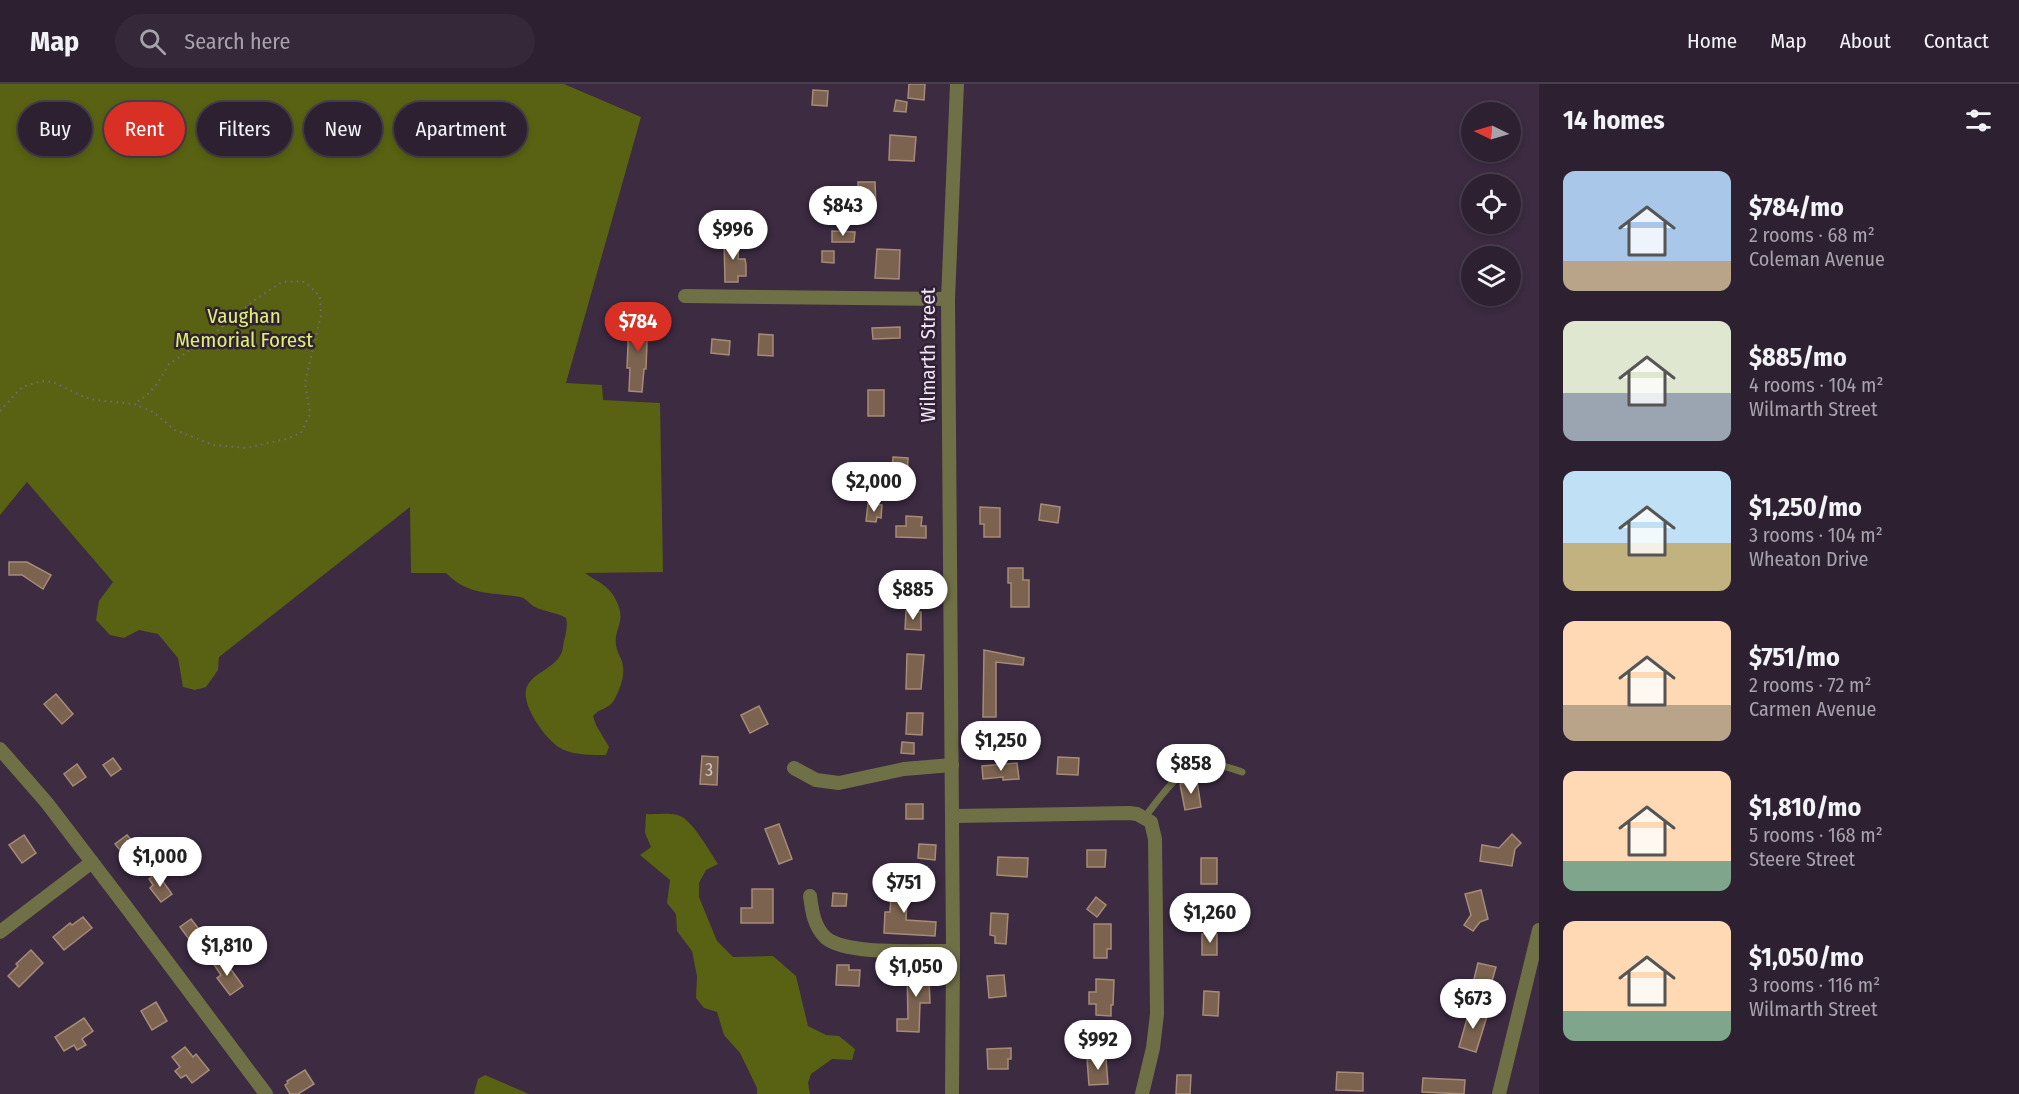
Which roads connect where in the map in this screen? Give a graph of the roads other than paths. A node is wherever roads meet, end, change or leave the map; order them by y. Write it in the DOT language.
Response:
graph roads {
  1 [pos="957,84"];
  2 [pos="685,296"];
  3 [pos="948,299"];
  4 [pos="0,749"];
  5 [pos="952,765"];
  6 [pos="794,768"];
  7 [pos="1242,771"];
  8 [pos="952,816"];
  9 [pos="1145,817"];
  10 [pos="92,862"];
  11 [pos="810,896"];
  12 [pos="1539,930"];
  13 [pos="0,932"];
  14 [pos="953,951"];
  15 [pos="266,1094"];
  16 [pos="952,1094"];
  17 [pos="1142,1094"];
  18 [pos="1499,1094"];
  1 -- 3 [label="street, Wilmarth Street"];
  2 -- 3 [label="street"];
  3 -- 5 [label="street, Wilmarth Street"];
  4 -- 10 [label="street"];
  5 -- 6 [label="street"];
  5 -- 8 [label="street, Wilmarth Street"];
  7 -- 9 [label="lane"];
  8 -- 9 [label="street"];
  8 -- 14 [label="street, Wilmarth Street"];
  9 -- 17 [label="street"];
  10 -- 13 [label="street"];
  10 -- 15 [label="street"];
  11 -- 14 [label="street"];
  12 -- 18 [label="street"];
  14 -- 16 [label="street, Wilmarth Street"];
}
